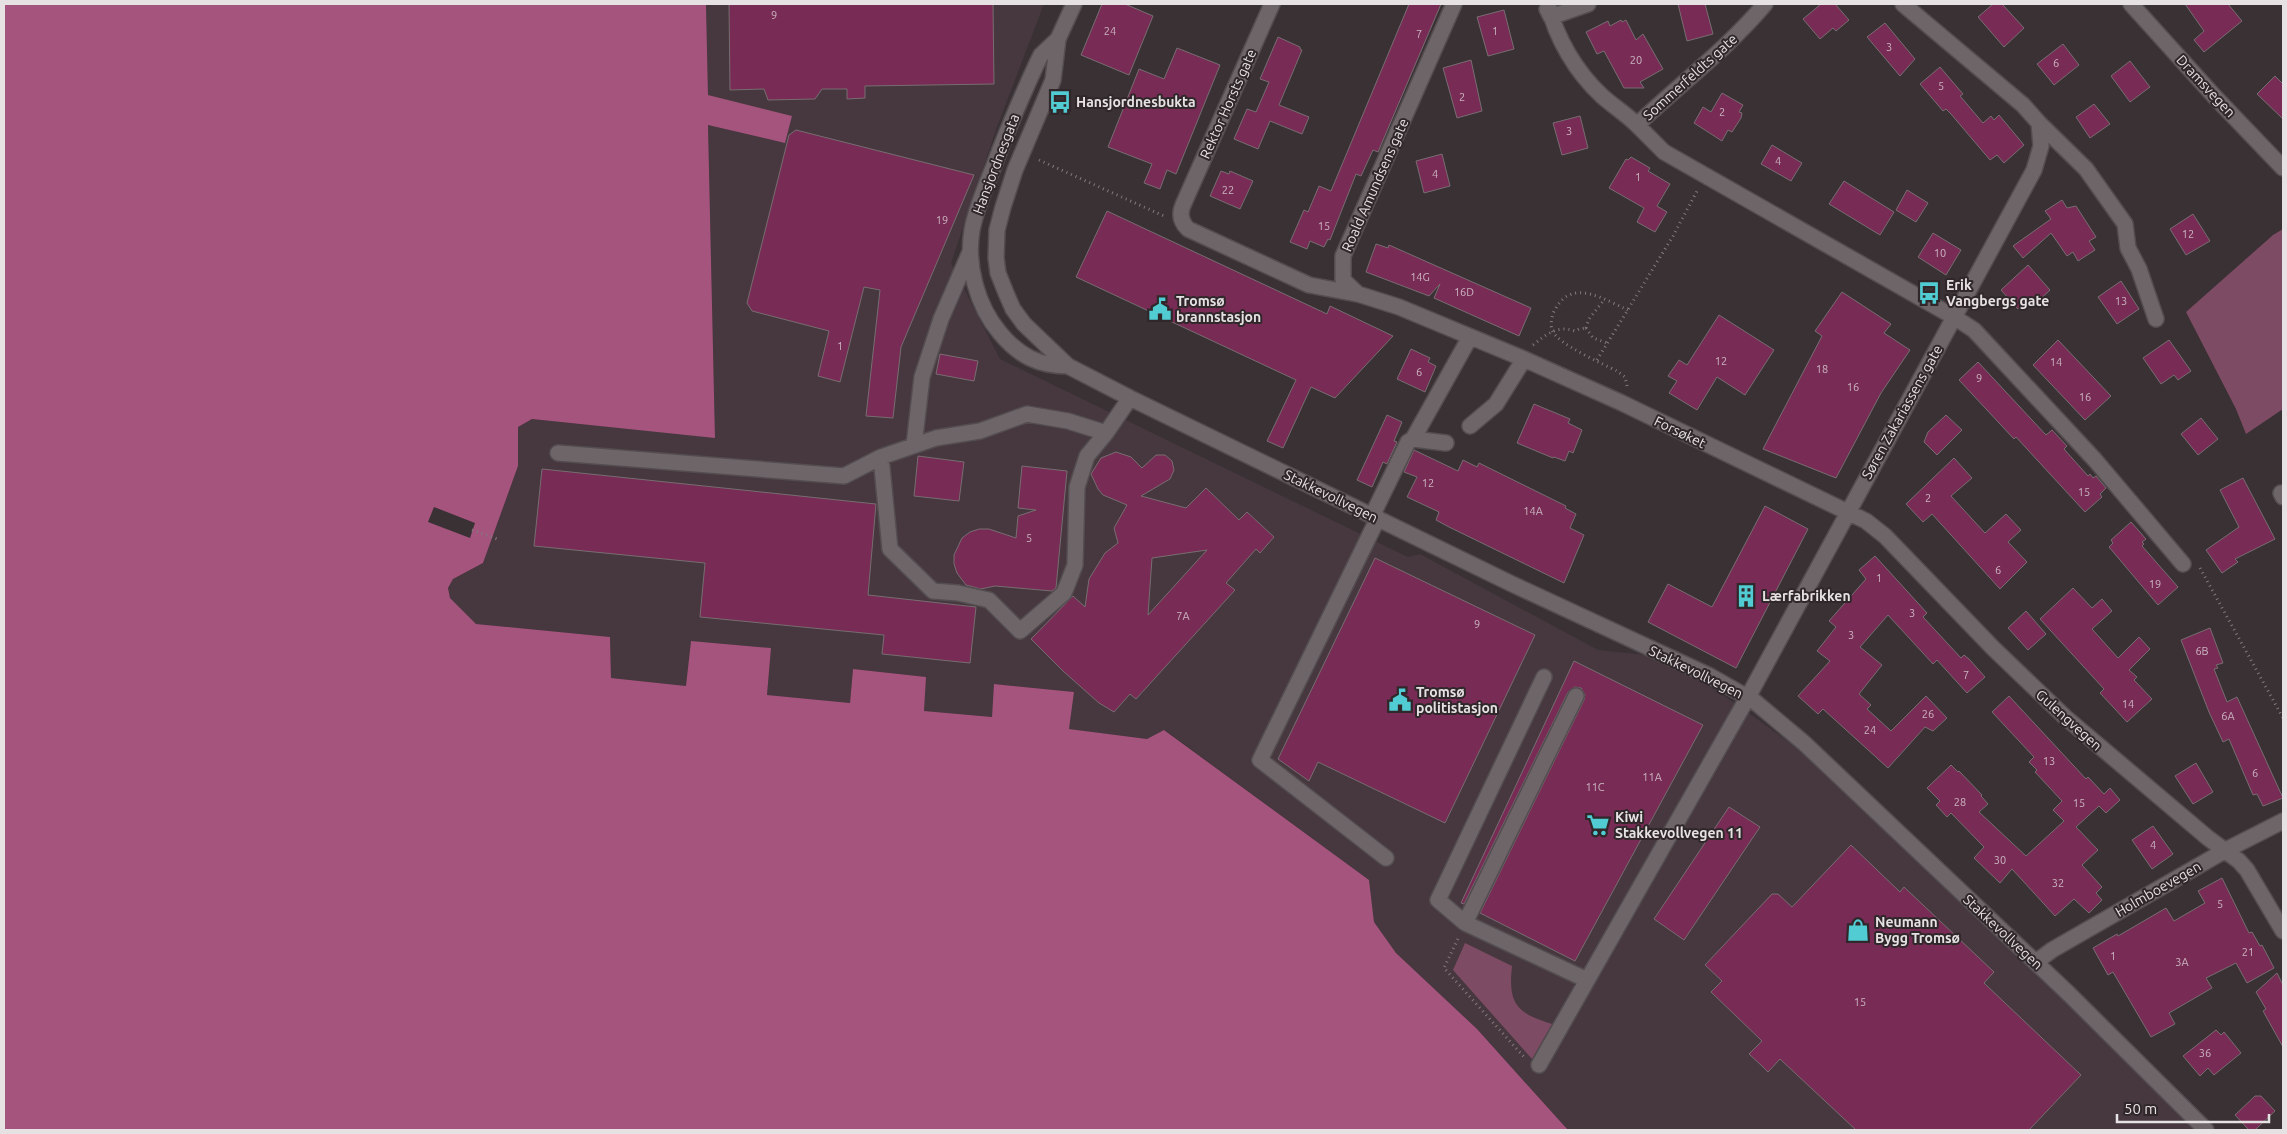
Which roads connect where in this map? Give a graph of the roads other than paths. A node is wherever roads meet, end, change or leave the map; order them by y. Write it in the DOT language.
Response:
graph roads {
  1 [pos="1074,4"];
  2 [pos="1272,4"];
  3 [pos="1454,4"];
  4 [pos="1542,4"];
  5 [pos="1588,4"];
  6 [pos="1766,4"];
  7 [pos="1904,4"];
  8 [pos="2131,4"];
  9 [pos="1550,10"];
  10 [pos="1058,39"];
  11 [pos="2039,123"];
  12 [pos="1637,125"];
  13 [pos="2283,168"];
  14 [pos="971,248"];
  15 [pos="1358,294"];
  16 [pos="1954,317"];
  17 [pos="2156,319"];
  18 [pos="1470,337"];
  19 [pos="1518,357"];
  20 [pos="1068,366"];
  21 [pos="1130,398"];
  22 [pos="1470,426"];
  23 [pos="1106,433"];
  24 [pos="1413,438"];
  25 [pos="1446,443"];
  26 [pos="914,445"];
  27 [pos="558,453"];
  28 [pos="880,457"];
  29 [pos="1847,513"];
  30 [pos="1375,517"];
  31 [pos="2183,564"];
  32 [pos="1544,677"];
  33 [pos="1576,696"];
  34 [pos="1748,697"];
  35 [pos="2283,821"];
  36 [pos="2226,850"];
  37 [pos="1386,858"];
  38 [pos="1465,923"];
  39 [pos="2283,931"];
  40 [pos="2036,962"];
  41 [pos="1587,980"];
  42 [pos="1539,1065"];
  43 [pos="2206,1130"];
  1 -- 10 [label="street, Hansjordnesgata"];
  2 -- 15 [label="street, Rektor Horsts gate"];
  3 -- 15 [label="street, Roald Amundsens gate"];
  4 -- 9 [label="street, Sommerfeldts gate"];
  5 -- 9 [label="street"];
  6 -- 12 [label="street, Sommerfeldts gate"];
  7 -- 11 [label="street"];
  8 -- 13 [label="street, Dramsvegen"];
  9 -- 12 [label="street, Sommerfeldts gate"];
  10 -- 14 [label="street, Hansjordnesgata"];
  10 -- 20 [label="street, Hansjordnesgata"];
  11 -- 16 [label="street, Søren Zakariassens gate"];
  11 -- 17 [label="street"];
  12 -- 16 [label="street"];
  14 -- 20 [label="street, Hansjordnesgata"];
  14 -- 26 [label="street"];
  15 -- 18 [label="street"];
  16 -- 29 [label="street, Søren Zakariassens gate"];
  16 -- 31 [label="street"];
  18 -- 19 [label="street"];
  18 -- 24 [label="street"];
  19 -- 22 [label="street"];
  19 -- 29 [label="street, Forsøket"];
  20 -- 21 [label="street, Hansjordnesgata"];
  21 -- 23 [label="street"];
  21 -- 30 [label="street, Stakkevollvegen"];
  23 -- 26 [label="street"];
  23 -- 28 [label="street"];
  24 -- 25 [label="street"];
  24 -- 30 [label="street"];
  26 -- 28 [label="street"];
  27 -- 28 [label="street"];
  29 -- 34 [label="street, Søren Zakariassens gate"];
  29 -- 36 [label="street, Gulengvegen"];
  30 -- 34 [label="street, Stakkevollvegen"];
  30 -- 37 [label="street"];
  32 -- 38 [label="street"];
  33 -- 38 [label="street"];
  34 -- 40 [label="street, Stakkevollvegen"];
  34 -- 41 [label="street, Søren Zakariassens gate"];
  35 -- 36 [label="street, Holmboevegen"];
  36 -- 39 [label="street, Gulengvegen"];
  36 -- 40 [label="street, Holmboevegen"];
  38 -- 41 [label="street"];
  40 -- 43 [label="street, Stakkevollvegen"];
  41 -- 42 [label="street, Søren Zakariassens gate"];
}
